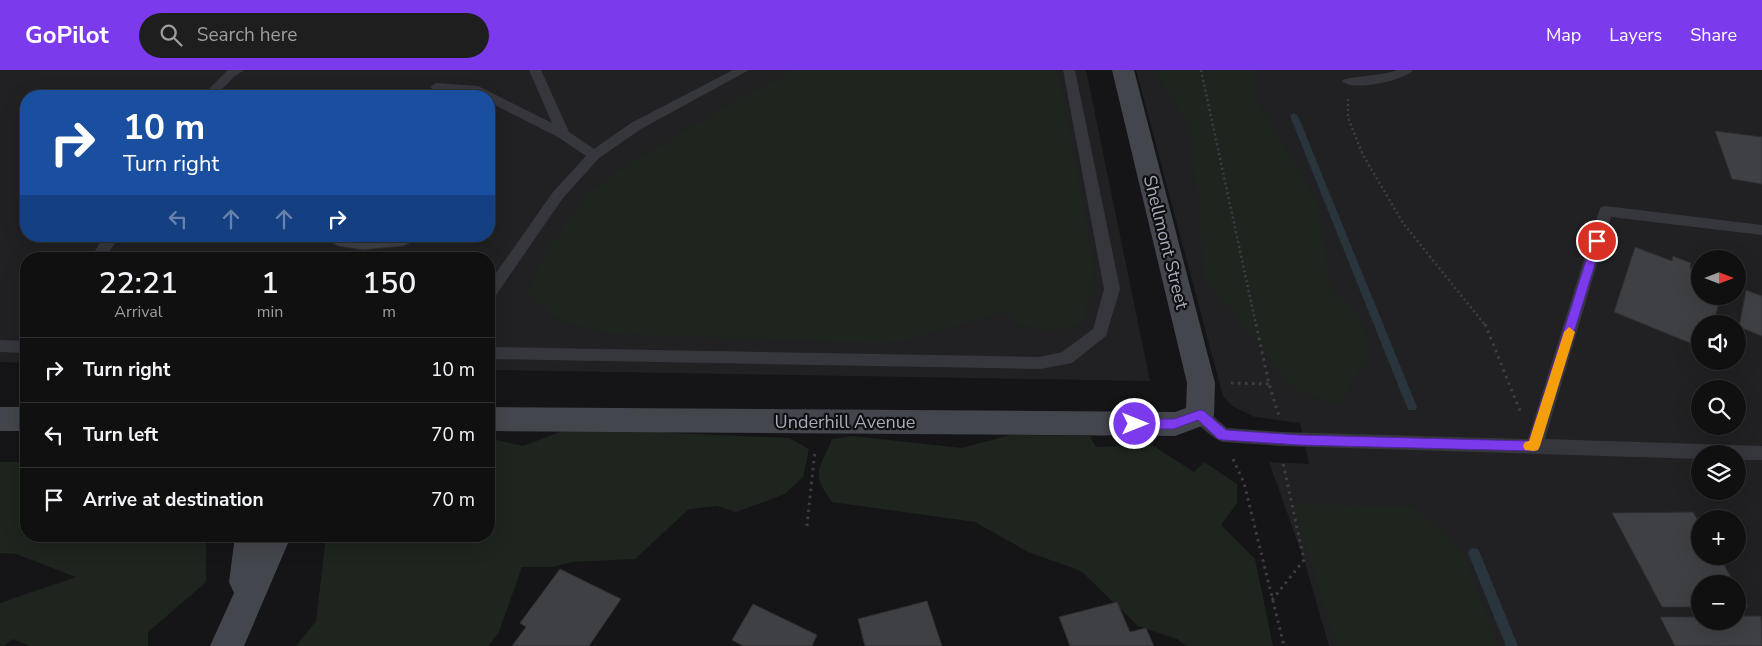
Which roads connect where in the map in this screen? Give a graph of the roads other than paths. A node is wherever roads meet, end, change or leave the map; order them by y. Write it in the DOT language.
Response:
graph roads {
  1 [pos="238,70"];
  2 [pos="535,70"];
  3 [pos="743,70"];
  4 [pos="1069,70"];
  5 [pos="1123,70"];
  6 [pos="1407,70"];
  7 [pos="1348,81"];
  8 [pos="436,87"];
  9 [pos="214,90"];
  10 [pos="477,90"];
  11 [pos="495,100"];
  12 [pos="563,134"];
  13 [pos="594,155"];
  14 [pos="1762,230"];
  15 [pos="495,285"];
  16 [pos="0,346"];
  17 [pos="20,347"];
  18 [pos="495,353"];
  19 [pos="1200,415"];
  20 [pos="0,419"];
  21 [pos="20,419"];
  22 [pos="495,419"];
  23 [pos="1534,446"];
  24 [pos="1762,453"];
  25 [pos="250,542"];
  26 [pos="272,542"];
  27 [pos="240,617"];
  28 [pos="227,646"];
  1 -- 9 [label="lane"];
  2 -- 12 [label="lane"];
  3 -- 13 [label="lane"];
  4 -- 18 [label="lane"];
  5 -- 19 [label="street, Shellmont Street"];
  6 -- 7 [label="lane"];
  8 -- 10 [label="lane"];
  11 -- 12 [label="lane"];
  12 -- 13 [label="lane"];
  13 -- 15 [label="lane"];
  14 -- 23 [label="lane"];
  16 -- 17 [label="lane"];
  19 -- 22 [label="street, Underhill Avenue"];
  19 -- 23 [label="lane"];
  20 -- 21 [label="street"];
  23 -- 24 [label="lane"];
  25 -- 27 [label="street"];
  26 -- 27 [label="street"];
  27 -- 28 [label="street"];
}
